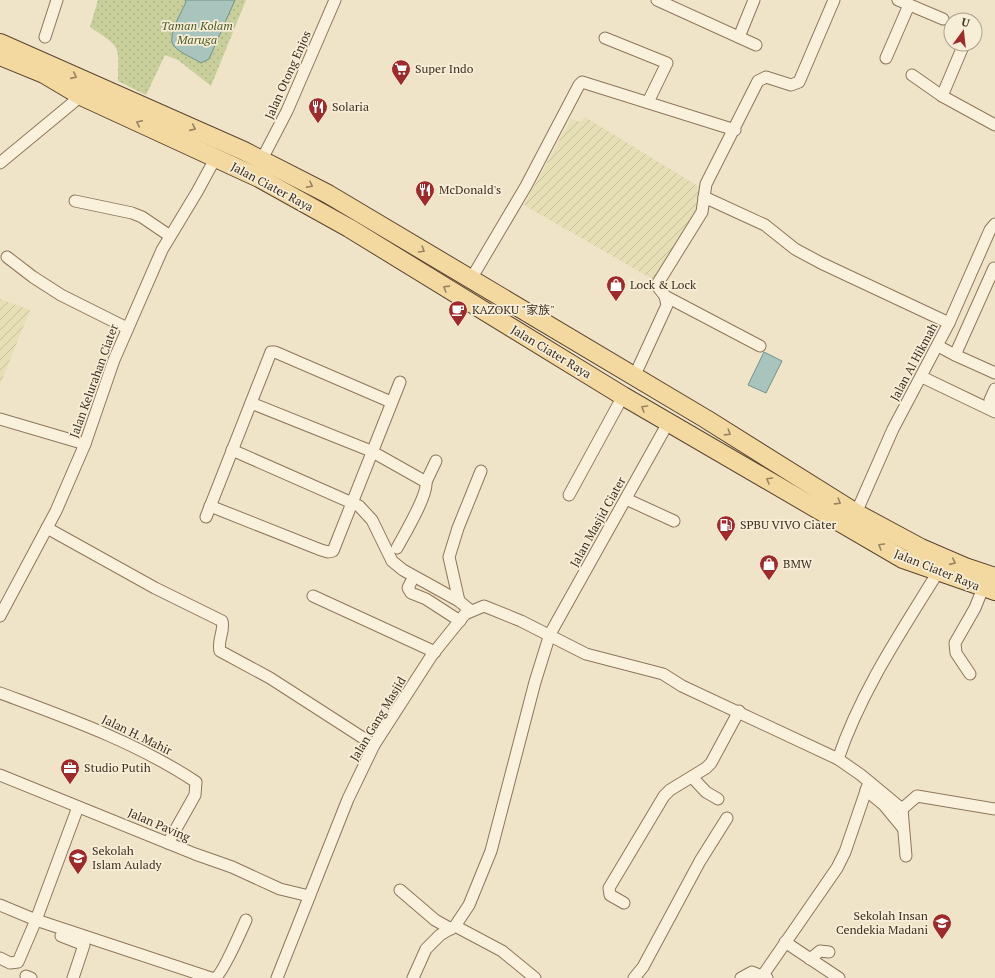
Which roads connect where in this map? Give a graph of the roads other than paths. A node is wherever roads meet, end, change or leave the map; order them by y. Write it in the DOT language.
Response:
graph roads {
  1 [pos="57,0"];
  2 [pos="335,0"];
  3 [pos="656,0"];
  4 [pos="754,0"];
  5 [pos="834,0"];
  6 [pos="898,0"];
  7 [pos="909,5"];
  8 [pos="943,19"];
  9 [pos="45,37"];
  10 [pos="740,37"];
  11 [pos="605,38"];
  12 [pos="0,43"];
  13 [pos="756,45"];
  14 [pos="961,52"];
  15 [pos="0,56"];
  16 [pos="886,58"];
  17 [pos="912,75"];
  18 [pos="82,96"];
  19 [pos="942,96"];
  20 [pos="113,102"];
  21 [pos="648,102"];
  22 [pos="995,125"];
  23 [pos="735,130"];
  24 [pos="216,157"];
  25 [pos="262,159"];
  26 [pos="0,163"];
  27 [pos="704,197"];
  28 [pos="75,201"];
  29 [pos="993,229"];
  30 [pos="170,236"];
  31 [pos="7,257"];
  32 [pos="994,268"];
  33 [pos="470,279"];
  34 [pos="665,296"];
  35 [pos="526,312"];
  36 [pos="949,323"];
  37 [pos="127,328"];
  38 [pos="514,330"];
  39 [pos="760,346"];
  40 [pos="938,346"];
  41 [pos="956,355"];
  42 [pos="995,373"];
  43 [pos="634,377"];
  44 [pos="922,377"];
  45 [pos="400,382"];
  46 [pos="995,390"];
  47 [pos="623,396"];
  48 [pos="391,402"];
  49 [pos="251,403"];
  50 [pos="995,405"];
  51 [pos="995,412"];
  52 [pos="0,419"];
  53 [pos="706,419"];
  54 [pos="668,423"];
  55 [pos="695,436"];
  56 [pos="85,444"];
  57 [pos="232,450"];
  58 [pos="371,451"];
  59 [pos="436,461"];
  60 [pos="481,471"];
  61 [pos="426,482"];
  62 [pos="569,495"];
  63 [pos="626,499"];
  64 [pos="352,503"];
  65 [pos="210,506"];
  66 [pos="856,513"];
  67 [pos="206,517"];
  68 [pos="674,521"];
  69 [pos="47,528"];
  70 [pos="397,548"];
  71 [pos="938,572"];
  72 [pos="412,582"];
  73 [pos="991,586"];
  74 [pos="313,596"];
  75 [pos="459,601"];
  76 [pos="471,611"];
  77 [pos="0,616"];
  78 [pos="460,621"];
  79 [pos="550,634"];
  80 [pos="435,652"];
  81 [pos="970,674"];
  82 [pos="0,693"];
  83 [pos="739,711"];
  84 [pos="374,745"];
  85 [pos="838,759"];
  86 [pos="0,775"];
  87 [pos="692,777"];
  88 [pos="868,786"];
  89 [pos="718,798"];
  90 [pos="78,807"];
  91 [pos="902,809"];
  92 [pos="995,809"];
  93 [pos="728,818"];
  94 [pos="903,828"];
  95 [pos="168,843"];
  96 [pos="906,856"];
  97 [pos="400,890"];
  98 [pos="309,896"];
  99 [pos="624,903"];
  100 [pos="0,905"];
  101 [pos="36,920"];
  102 [pos="246,920"];
  103 [pos="452,928"];
  104 [pos="43,929"];
  105 [pos="785,942"];
  106 [pos="829,952"];
  107 [pos="0,958"];
  108 [pos="810,959"];
  109 [pos="765,976"];
  110 [pos="73,978"];
  111 [pos="211,978"];
  112 [pos="215,978"];
  113 [pos="277,978"];
  114 [pos="414,978"];
  115 [pos="535,978"];
  116 [pos="634,978"];
  117 [pos="742,978"];
  118 [pos="839,978"];
  1 -- 9 [label="street"];
  2 -- 25 [label="street, Jalan Otong Enjos"];
  3 -- 10 [label="street"];
  4 -- 10 [label="street"];
  5 -- 23 [label="street"];
  6 -- 7 [label="street"];
  7 -- 8 [label="street"];
  7 -- 16 [label="street"];
  10 -- 13 [label="street"];
  11 -- 21 [label="street"];
  12 -- 20 [label="main road, Jalan Ciater Raya, one-way"];
  14 -- 19 [label="street"];
  15 -- 18 [label="main road, Jalan Ciater Raya"];
  17 -- 19 [label="street"];
  18 -- 20 [label="main road, Jalan Ciater Raya"];
  18 -- 26 [label="street"];
  19 -- 22 [label="street"];
  24 -- 20 [label="main road, Jalan Ciater Raya, one-way"];
  20 -- 25 [label="main road, Jalan Ciater Raya, one-way"];
  21 -- 23 [label="street"];
  21 -- 33 [label="street"];
  23 -- 27 [label="street"];
  24 -- 30 [label="street, Jalan Kelurahan Ciater"];
  38 -- 24 [label="main road, Jalan Ciater Raya, one-way"];
  25 -- 33 [label="main road, Jalan Ciater Raya, one-way"];
  27 -- 34 [label="street"];
  27 -- 36 [label="street"];
  28 -- 30 [label="street"];
  29 -- 36 [label="street, Jalan Al Hikmah"];
  30 -- 37 [label="street, Jalan Kelurahan Ciater"];
  31 -- 37 [label="street"];
  32 -- 41 [label="street"];
  33 -- 35 [label="main road, Jalan Ciater Raya"];
  34 -- 39 [label="street"];
  34 -- 43 [label="street"];
  35 -- 38 [label="main road"];
  35 -- 43 [label="main road, Jalan Ciater Raya"];
  36 -- 40 [label="street, Jalan Al Hikmah"];
  37 -- 56 [label="street, Jalan Kelurahan Ciater"];
  38 -- 47 [label="main road, Jalan Ciater Raya"];
  40 -- 41 [label="street"];
  40 -- 44 [label="street, Jalan Al Hikmah"];
  41 -- 42 [label="street"];
  43 -- 53 [label="main road, Jalan Ciater Raya"];
  44 -- 51 [label="street"];
  44 -- 66 [label="street, Jalan Al Hikmah"];
  45 -- 48 [label="street"];
  46 -- 50 [label="street"];
  54 -- 47 [label="main road, Jalan Ciater Raya, one-way"];
  47 -- 62 [label="street"];
  48 -- 49 [label="street"];
  48 -- 58 [label="street"];
  49 -- 57 [label="street"];
  49 -- 58 [label="street"];
  52 -- 56 [label="street"];
  53 -- 55 [label="main road"];
  53 -- 66 [label="main road, Jalan Ciater Raya, one-way"];
  54 -- 55 [label="main road, Jalan Ciater Raya"];
  54 -- 63 [label="street, Jalan Masjid Ciater"];
  71 -- 55 [label="main road, Jalan Ciater Raya, one-way"];
  56 -- 69 [label="street, Jalan Kelurahan Ciater"];
  57 -- 64 [label="street"];
  57 -- 65 [label="street"];
  58 -- 61 [label="street"];
  58 -- 64 [label="street"];
  59 -- 61 [label="street"];
  60 -- 75 [label="street"];
  61 -- 70 [label="street"];
  63 -- 68 [label="street"];
  63 -- 79 [label="street, Jalan Masjid Ciater"];
  64 -- 65 [label="street"];
  64 -- 75 [label="street"];
  65 -- 67 [label="street"];
  66 -- 73 [label="main road, Jalan Ciater Raya, one-way"];
  69 -- 77 [label="street, Jalan Kelurahan Ciater"];
  69 -- 84 [label="street"];
  71 -- 73 [label="main road, Jalan Ciater Raya"];
  71 -- 85 [label="street"];
  72 -- 78 [label="street"];
  73 -- 81 [label="street"];
  74 -- 80 [label="street"];
  75 -- 76 [label="street"];
  76 -- 78 [label="street, Jalan Gang Masjid"];
  76 -- 79 [label="street"];
  78 -- 80 [label="street, Jalan Gang Masjid"];
  79 -- 83 [label="street"];
  79 -- 103 [label="street, Jalan Masjid Ciater"];
  80 -- 84 [label="street, Jalan Gang Masjid"];
  82 -- 95 [label="street, Jalan H. Mahir"];
  83 -- 85 [label="street"];
  83 -- 87 [label="street"];
  84 -- 98 [label="street, Jalan Gang Masjid"];
  85 -- 88 [label="street"];
  86 -- 90 [label="street, Jalan Paving"];
  87 -- 89 [label="street"];
  87 -- 99 [label="street"];
  88 -- 91 [label="street"];
  88 -- 94 [label="street"];
  88 -- 105 [label="street"];
  90 -- 95 [label="street, Jalan Paving"];
  90 -- 101 [label="street"];
  91 -- 92 [label="street"];
  91 -- 94 [label="street"];
  93 -- 116 [label="street"];
  94 -- 96 [label="street"];
  95 -- 98 [label="street, Jalan Paving"];
  97 -- 103 [label="street"];
  98 -- 113 [label="street, Jalan Gang Masjid"];
  100 -- 101 [label="street"];
  101 -- 107 [label="street"];
  101 -- 111 [label="street"];
  102 -- 112 [label="street"];
  103 -- 114 [label="street, Jalan Masjid Ciater"];
  103 -- 115 [label="street"];
  104 -- 110 [label="street"];
  105 -- 108 [label="street"];
  105 -- 109 [label="street"];
  106 -- 108 [label="street"];
  108 -- 118 [label="street"];
  109 -- 117 [label="street"];
}
